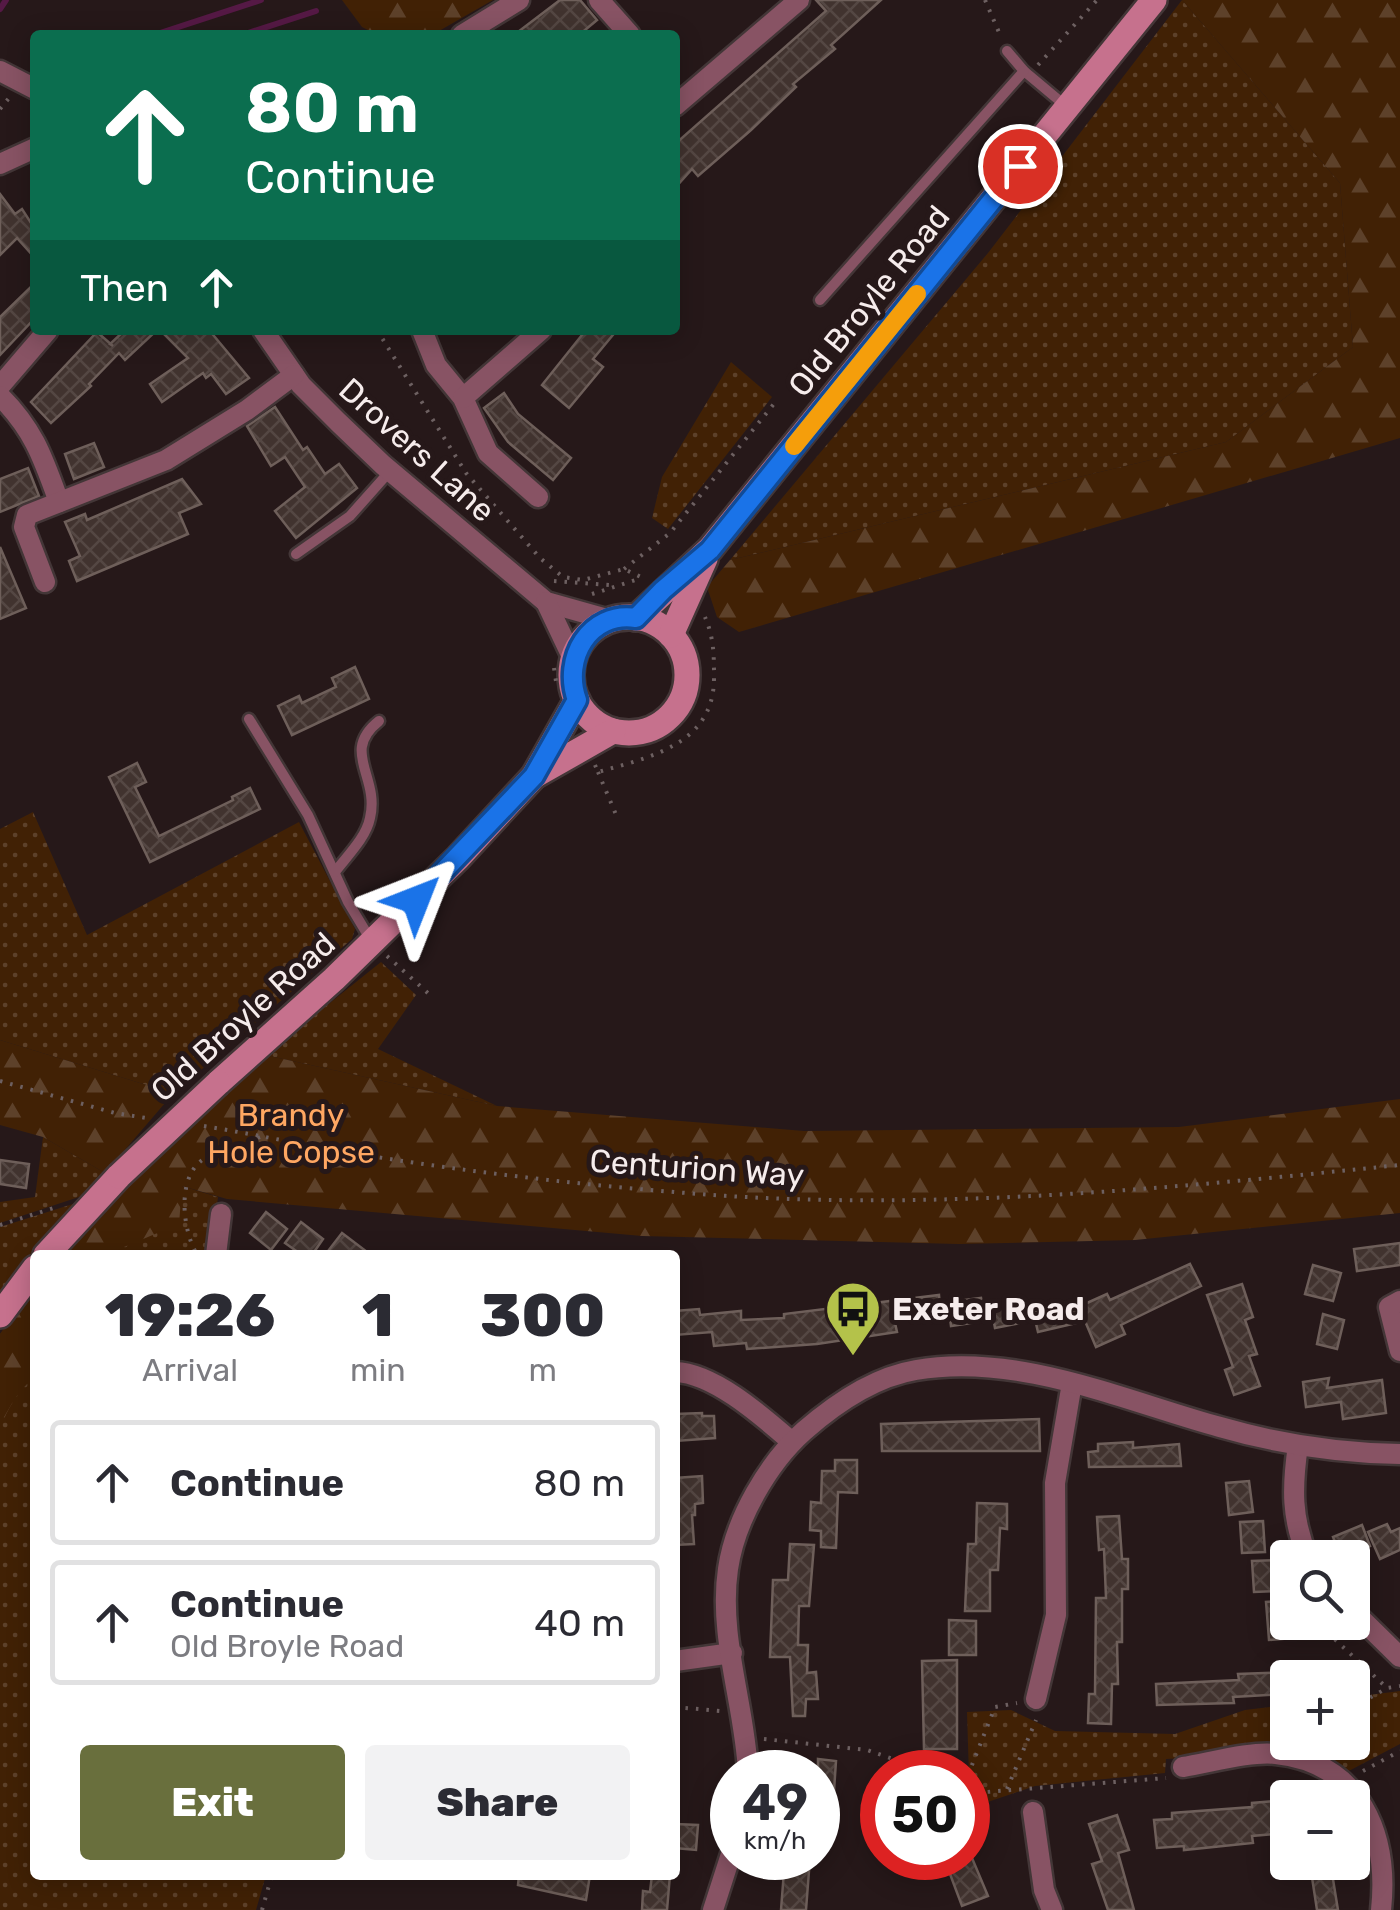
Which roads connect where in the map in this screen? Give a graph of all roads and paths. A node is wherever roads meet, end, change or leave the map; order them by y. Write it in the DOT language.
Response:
graph roads {
  1 [pos="519,0"];
  2 [pos="599,0"];
  3 [pos="798,0"];
  4 [pos="984,0"];
  5 [pos="1097,0"];
  6 [pos="1154,0"];
  7 [pos="470,30"];
  8 [pos="626,30"];
  9 [pos="1007,51"];
  10 [pos="1024,70"];
  11 [pos="0,72"];
  12 [pos="30,87"];
  13 [pos="680,94"];
  14 [pos="1068,108"];
  15 [pos="30,150"];
  16 [pos="0,164"];
  17 [pos="820,300"];
  18 [pos="44,335"];
  19 [pos="266,335"];
  20 [pos="424,335"];
  21 [pos="535,335"];
  22 [pos="294,375"];
  23 [pos="0,386"];
  24 [pos="0,396"];
  25 [pos="462,398"];
  26 [pos="776,400"];
  27 [pos="390,471"];
  28 [pos="538,497"];
  29 [pos="59,502"];
  30 [pos="710,550"];
  31 [pos="296,554"];
  32 [pos="624,569"];
  33 [pos="642,578"];
  34 [pos="45,582"];
  35 [pos="580,600"];
  36 [pos="546,602"];
  37 [pos="702,611"];
  38 [pos="636,618"];
  39 [pos="610,620"];
  40 [pos="671,635"];
  41 [pos="564,663"];
  42 [pos="567,694"];
  43 [pos="249,719"];
  44 [pos="379,721"];
  45 [pos="613,731"];
  46 [pos="592,755"];
  47 [pos="598,772"];
  48 [pos="534,776"];
  49 [pos="617,818"];
  50 [pos="335,872"];
  51 [pos="372,942"];
  52 [pos="430,994"];
  53 [pos="0,1081"];
  54 [pos="152,1118"];
  55 [pos="190,1124"];
  56 [pos="264,1136"];
  57 [pos="1400,1165"];
  58 [pos="100,1194"];
  59 [pos="222,1214"];
  60 [pos="0,1226"];
  61 [pos="50,1250"];
  62 [pos="195,1250"];
  63 [pos="217,1250"];
  64 [pos="30,1275"];
  65 [pos="1400,1301"];
  66 [pos="0,1314"];
  67 [pos="1400,1351"];
  68 [pos="680,1374"];
  69 [pos="1072,1383"];
  70 [pos="792,1442"];
  71 [pos="1298,1445"];
  72 [pos="1400,1454"];
  73 [pos="1302,1540"];
  74 [pos="1370,1628"];
  75 [pos="1336,1640"];
  76 [pos="732,1654"];
  77 [pos="1400,1658"];
  78 [pos="680,1660"];
  79 [pos="1400,1686"];
  80 [pos="1387,1688"];
  81 [pos="1370,1698"];
  82 [pos="1036,1699"];
  83 [pos="680,1707"];
  84 [pos="741,1712"];
  85 [pos="744,1737"];
  86 [pos="745,1750"];
  87 [pos="867,1750"];
  88 [pos="978,1750"];
  89 [pos="1400,1750"];
  90 [pos="1182,1767"];
  91 [pos="1338,1780"];
  92 [pos="1345,1780"];
  93 [pos="1007,1789"];
  94 [pos="990,1791"];
  95 [pos="1033,1812"];
  96 [pos="1370,1816"];
  97 [pos="271,1880"];
  98 [pos="723,1880"];
  99 [pos="262,1910"];
  100 [pos="713,1910"];
  101 [pos="1052,1910"];
  102 [pos="1381,1910"];
  1 -- 7 [label="street"];
  2 -- 8 [label="street"];
  3 -- 13 [label="street"];
  4 -- 9 [label="path"];
  5 -- 10 [label="path"];
  6 -- 14 [label="main road, Old Broyle Road"];
  9 -- 10 [label="lane"];
  10 -- 14 [label="lane"];
  10 -- 17 [label="lane"];
  11 -- 12 [label="street"];
  14 -- 30 [label="main road, Old Broyle Road"];
  15 -- 16 [label="street"];
  18 -- 23 [label="street"];
  19 -- 22 [label="street, Drovers Lane"];
  20 -- 25 [label="street"];
  21 -- 25 [label="street"];
  22 -- 27 [label="street, Drovers Lane"];
  22 -- 29 [label="street"];
  24 -- 29 [label="street"];
  25 -- 28 [label="street"];
  26 -- 32 [label="path"];
  27 -- 31 [label="lane"];
  27 -- 36 [label="street, Drovers Lane"];
  29 -- 34 [label="street"];
  30 -- 38 [label="main road, Old Broyle Road"];
  30 -- 40 [label="main road, Old Broyle Road"];
  33 -- 35 [label="path"];
  36 -- 39 [label="street, Drovers Lane"];
  36 -- 41 [label="street, Drovers Lane"];
  37 -- 47 [label="path"];
  38 -- 39 [label="main road"];
  38 -- 40 [label="main road"];
  39 -- 41 [label="main road"];
  40 -- 45 [label="main road"];
  41 -- 42 [label="path"];
  41 -- 42 [label="main road"];
  42 -- 45 [label="main road"];
  42 -- 48 [label="main road, Old Broyle Road"];
  43 -- 50 [label="lane"];
  44 -- 50 [label="lane"];
  45 -- 48 [label="main road, Old Broyle Road"];
  46 -- 47 [label="path"];
  47 -- 49 [label="path"];
  48 -- 51 [label="main road, Old Broyle Road"];
  50 -- 51 [label="lane"];
  51 -- 52 [label="path"];
  51 -- 58 [label="main road, Old Broyle Road, bridge"];
  53 -- 54 [label="path"];
  55 -- 56 [label="path, Centurion Way"];
  56 -- 57 [label="path, Centurion Way"];
  56 -- 62 [label="path"];
  58 -- 60 [label="path"];
  58 -- 61 [label="main road, Old Broyle Road"];
  59 -- 63 [label="street"];
  64 -- 66 [label="main road"];
  65 -- 67 [label="street"];
  68 -- 70 [label="street"];
  69 -- 70 [label="street"];
  69 -- 71 [label="street"];
  69 -- 82 [label="street"];
  70 -- 76 [label="street"];
  71 -- 72 [label="street"];
  71 -- 73 [label="street"];
  74 -- 77 [label="street"];
  75 -- 80 [label="path"];
  76 -- 78 [label="street"];
  76 -- 84 [label="street"];
  79 -- 80 [label="path"];
  80 -- 81 [label="path"];
  82 -- 88 [label="path"];
  82 -- 93 [label="path"];
  83 -- 84 [label="path"];
  84 -- 85 [label="street"];
  85 -- 86 [label="street"];
  85 -- 87 [label="path"];
  89 -- 92 [label="path"];
  90 -- 91 [label="street"];
  90 -- 93 [label="path"];
  93 -- 94 [label="path"];
  95 -- 101 [label="street"];
  96 -- 102 [label="street"];
  97 -- 99 [label="path"];
  98 -- 100 [label="street"];
}
